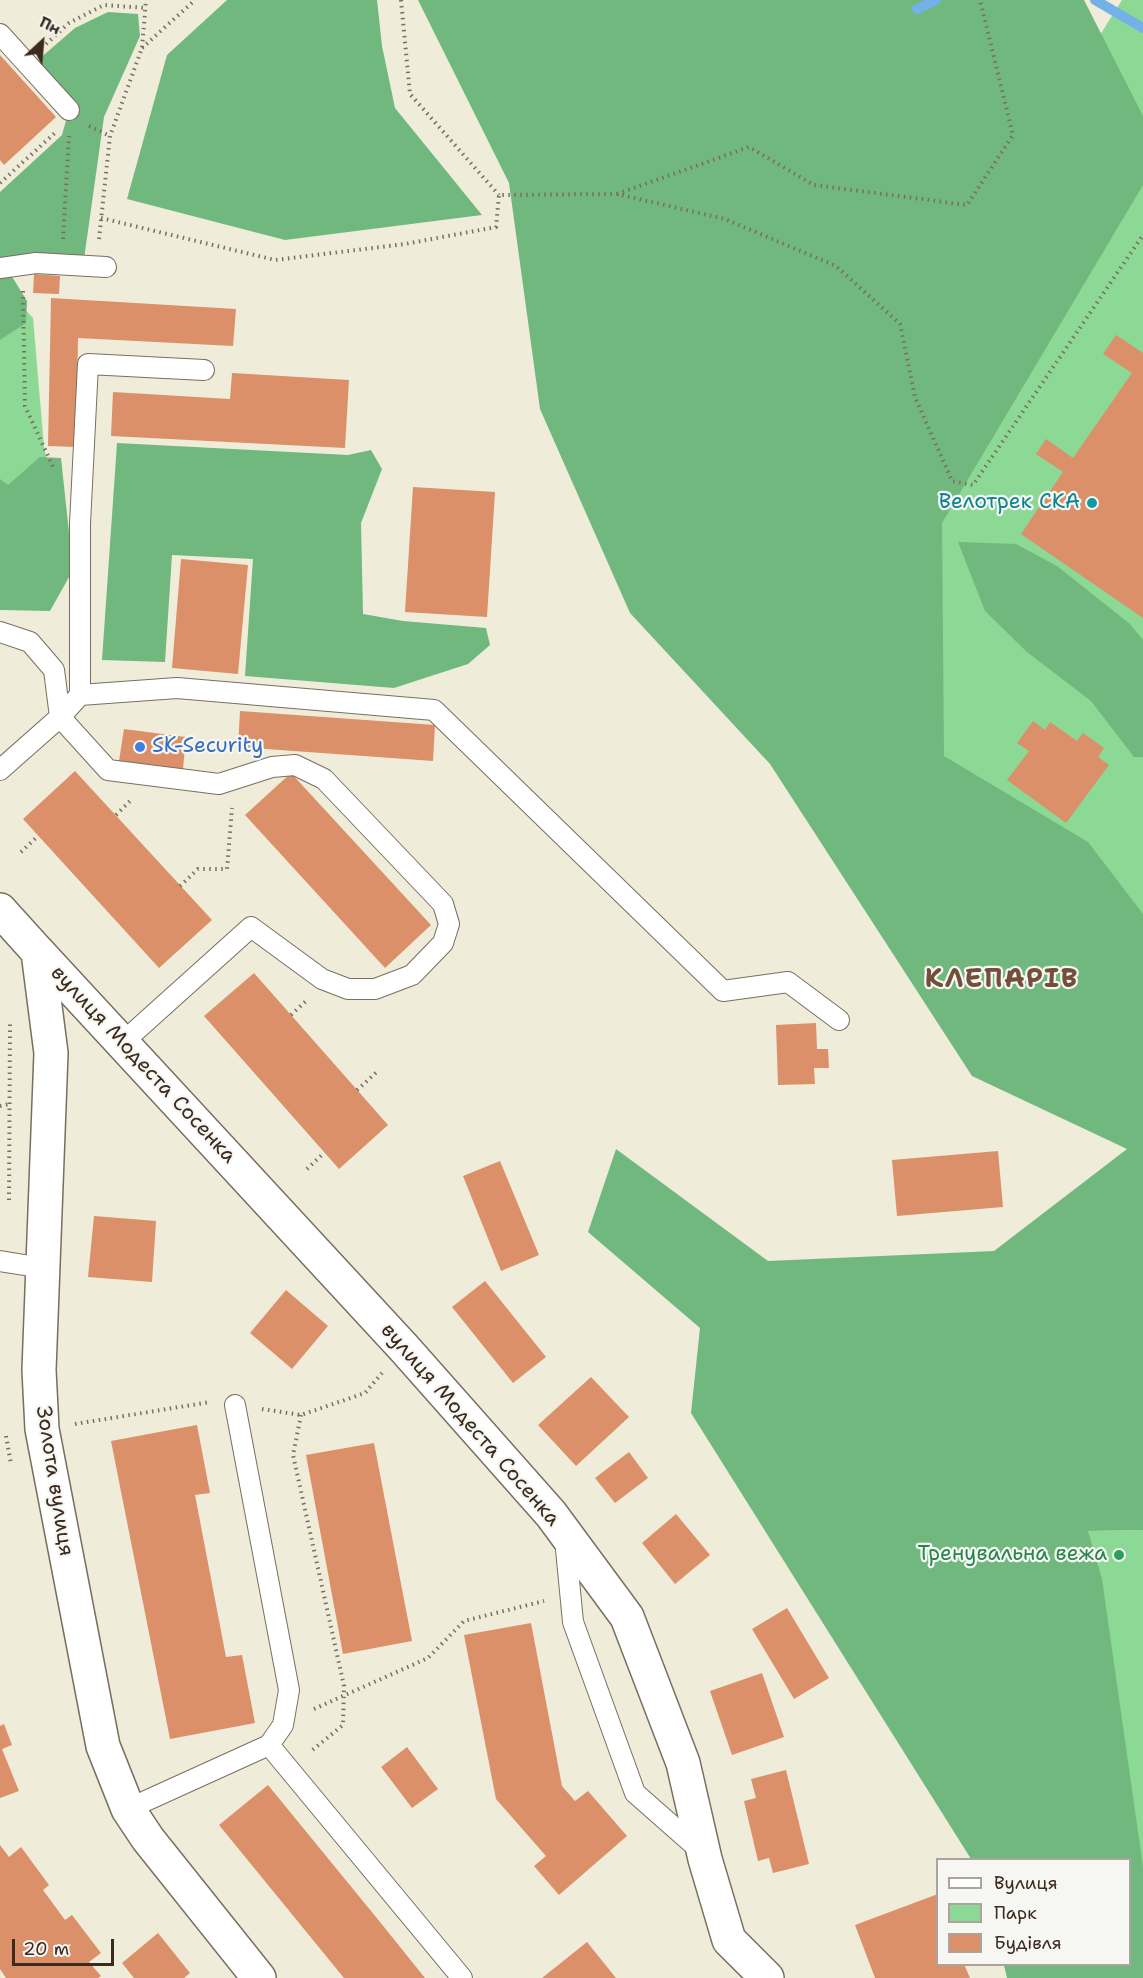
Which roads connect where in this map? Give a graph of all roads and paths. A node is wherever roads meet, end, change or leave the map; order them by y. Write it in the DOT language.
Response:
graph roads {
  1 [pos="146,0"];
  2 [pos="195,0"];
  3 [pos="401,0"];
  4 [pos="980,0"];
  5 [pos="146,8"];
  6 [pos="0,34"];
  7 [pos="142,48"];
  8 [pos="26,63"];
  9 [pos="69,120"];
  10 [pos="32,154"];
  11 [pos="0,183"];
  12 [pos="617,194"];
  13 [pos="499,195"];
  14 [pos="101,218"];
  15 [pos="1143,235"];
  16 [pos="23,264"];
  17 [pos="61,265"];
  18 [pos="101,267"];
  19 [pos="0,268"];
  20 [pos="204,370"];
  21 [pos="55,471"];
  22 [pos="0,632"];
  23 [pos="80,695"];
  24 [pos="60,717"];
  25 [pos="0,770"];
  26 [pos="134,797"];
  27 [pos="237,803"];
  28 [pos="116,815"];
  29 [pos="38,836"];
  30 [pos="21,852"];
  31 [pos="180,886"];
  32 [pos="0,910"];
  33 [pos="38,952"];
  34 [pos="313,994"];
  35 [pos="291,1015"];
  36 [pos="839,1020"];
  37 [pos="122,1043"];
  38 [pos="379,1070"];
  39 [pos="357,1090"];
  40 [pos="9,1104"];
  41 [pos="0,1106"];
  42 [pos="324,1153"];
  43 [pos="307,1169"];
  44 [pos="0,1261"];
  45 [pos="43,1268"];
  46 [pos="235,1405"];
  47 [pos="301,1415"];
  48 [pos="565,1533"];
  49 [pos="571,1595"];
  50 [pos="344,1694"];
  51 [pos="283,1725"];
  52 [pos="269,1745"];
  53 [pos="287,1767"];
  54 [pos="128,1809"];
  55 [pos="704,1854"];
  56 [pos="259,1978"];
  57 [pos="462,1978"];
  58 [pos="767,1978"];
  1 -- 5 [label="path"];
  2 -- 7 [label="path"];
  3 -- 13 [label="path"];
  4 -- 12 [label="path"];
  5 -- 7 [label="path"];
  5 -- 8 [label="path"];
  6 -- 8 [label="lane"];
  7 -- 14 [label="path"];
  8 -- 9 [label="lane"];
  9 -- 17 [label="path"];
  10 -- 11 [label="path"];
  12 -- 13 [label="path"];
  12 -- 15 [label="path"];
  13 -- 14 [label="path"];
  14 -- 18 [label="path"];
  16 -- 17 [label="lane"];
  16 -- 19 [label="lane"];
  16 -- 21 [label="path"];
  17 -- 18 [label="lane"];
  20 -- 23 [label="lane"];
  22 -- 24 [label="lane"];
  23 -- 24 [label="lane"];
  23 -- 36 [label="lane"];
  24 -- 25 [label="lane"];
  24 -- 37 [label="lane"];
  26 -- 28 [label="path"];
  27 -- 31 [label="path"];
  29 -- 30 [label="path"];
  32 -- 33 [label="street"];
  33 -- 37 [label="street, вулиця Модеста Сосенка"];
  33 -- 45 [label="street, Золота вулиця"];
  34 -- 35 [label="path"];
  37 -- 48 [label="street, вулиця Модеста Сосенка"];
  38 -- 39 [label="path"];
  40 -- 41 [label="path"];
  42 -- 43 [label="path"];
  44 -- 45 [label="lane"];
  45 -- 54 [label="street, Золота вулиця"];
  46 -- 51 [label="lane"];
  47 -- 50 [label="path"];
  48 -- 49 [label="lane"];
  48 -- 55 [label="street, вулиця Модеста Сосенка"];
  49 -- 50 [label="path"];
  49 -- 55 [label="lane"];
  50 -- 51 [label="path"];
  50 -- 53 [label="path"];
  51 -- 52 [label="lane"];
  52 -- 53 [label="lane"];
  52 -- 54 [label="lane"];
  53 -- 57 [label="lane"];
  54 -- 56 [label="street, Золота вулиця"];
  55 -- 58 [label="street, вулиця Модеста Сосенка"];
}
